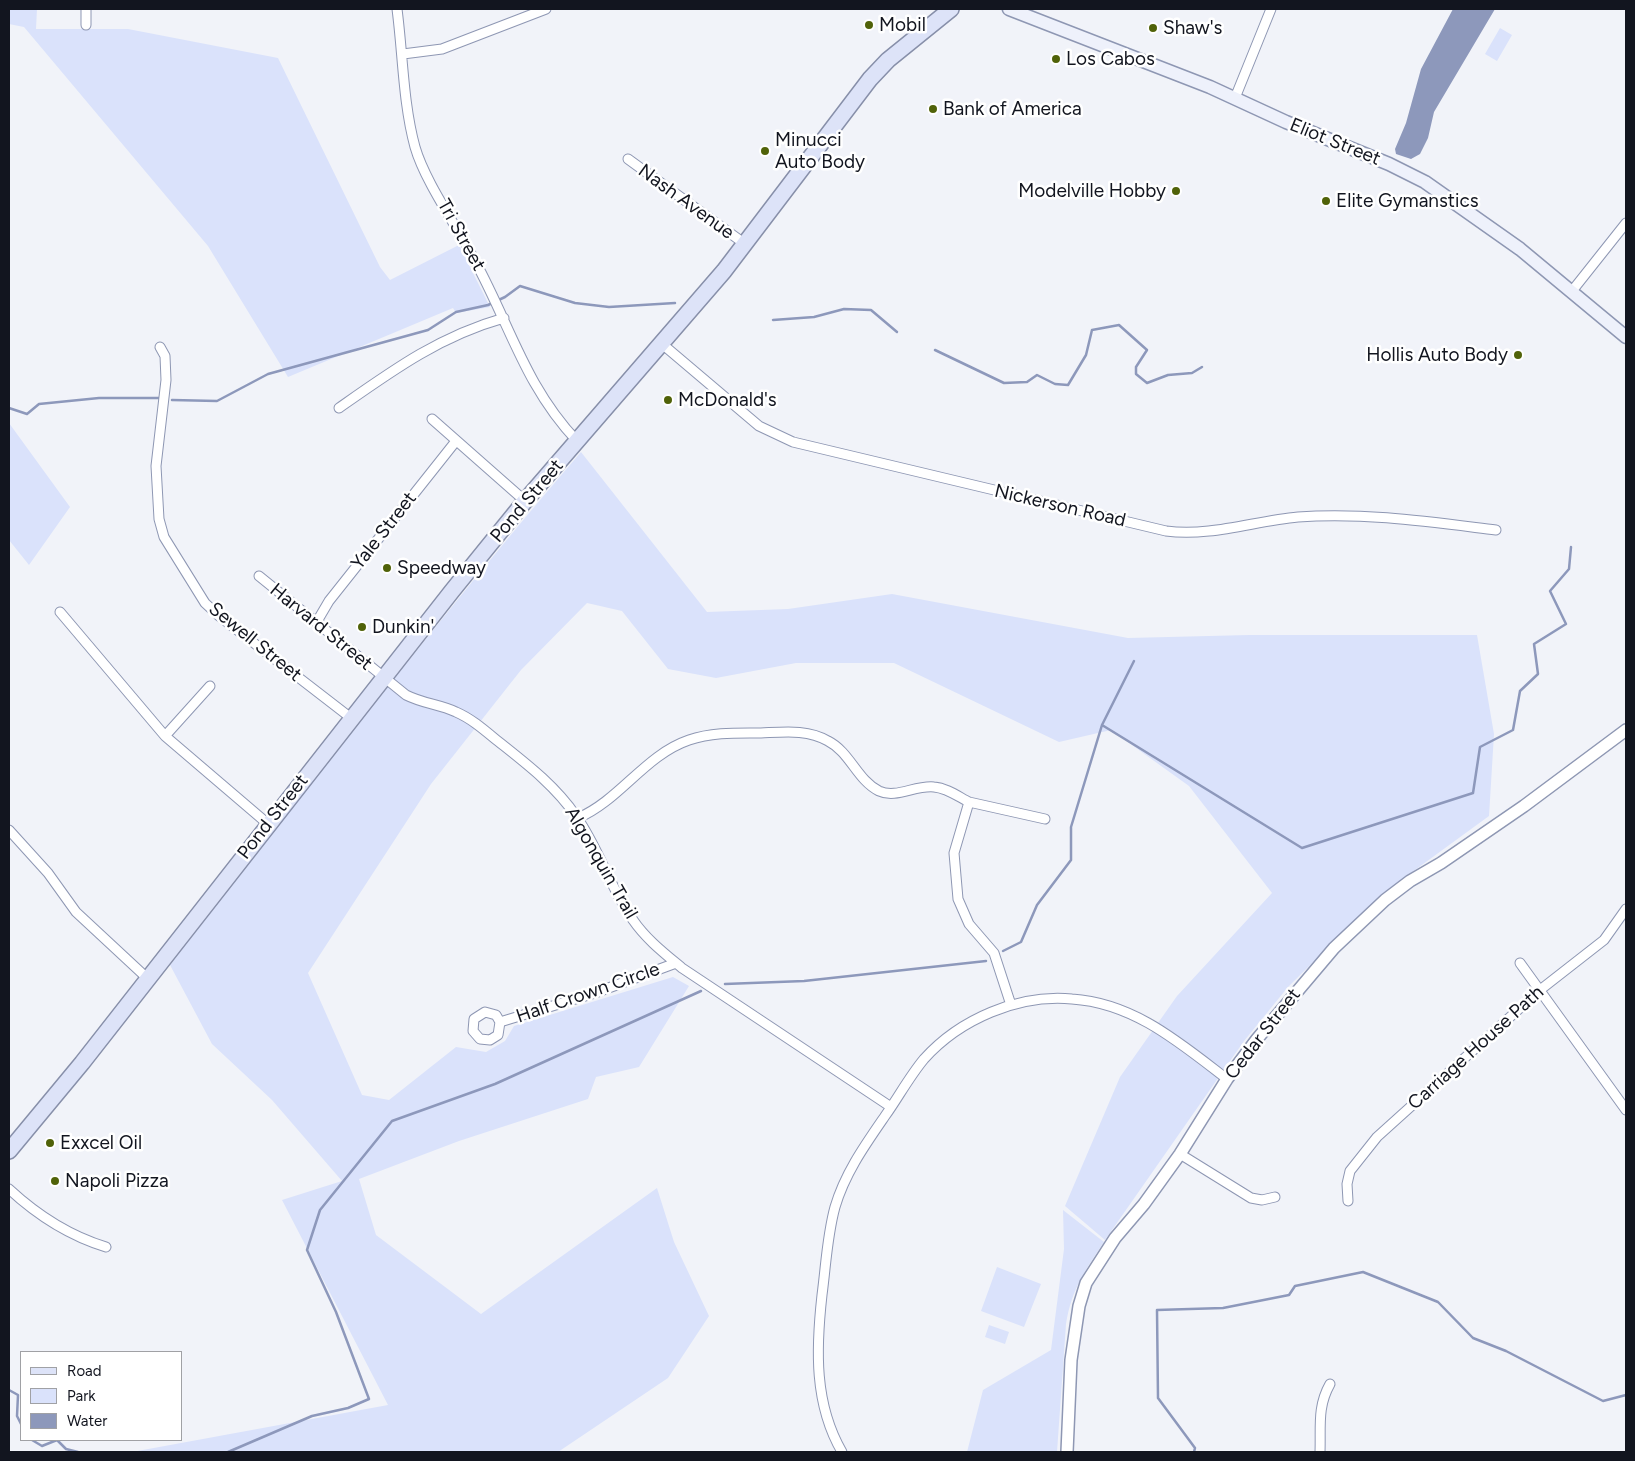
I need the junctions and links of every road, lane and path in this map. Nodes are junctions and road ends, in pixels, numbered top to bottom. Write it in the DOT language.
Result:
graph roads {
  1 [pos="86,9"];
  2 [pos="397,9"];
  3 [pos="546,9"];
  4 [pos="951,9"];
  5 [pos="1009,9"];
  6 [pos="1021,9"];
  7 [pos="1271,9"];
  8 [pos="1031,18"];
  9 [pos="86,25"];
  10 [pos="403,54"];
  11 [pos="1235,98"];
  12 [pos="628,159"];
  13 [pos="1626,223"];
  14 [pos="745,244"];
  15 [pos="1572,291"];
  16 [pos="504,318"];
  17 [pos="1626,337"];
  18 [pos="661,342"];
  19 [pos="160,347"];
  20 [pos="339,408"];
  21 [pos="432,419"];
  22 [pos="577,440"];
  23 [pos="456,441"];
  24 [pos="525,501"];
  25 [pos="1496,530"];
  26 [pos="259,576"];
  27 [pos="60,612"];
  28 [pos="318,625"];
  29 [pos="383,678"];
  30 [pos="210,686"];
  31 [pos="351,718"];
  32 [pos="1626,730"];
  33 [pos="165,736"];
  34 [pos="969,802"];
  35 [pos="578,818"];
  36 [pos="1045,819"];
  37 [pos="268,824"];
  38 [pos="9,830"];
  39 [pos="1626,909"];
  40 [pos="676,963"];
  41 [pos="1520,963"];
  42 [pos="147,978"];
  43 [pos="1540,990"];
  44 [pos="1012,1005"];
  45 [pos="500,1022"];
  46 [pos="1227,1079"];
  47 [pos="891,1107"];
  48 [pos="1626,1110"];
  49 [pos="9,1151"];
  50 [pos="1180,1154"];
  51 [pos="9,1189"];
  52 [pos="1274,1198"];
  53 [pos="1348,1201"];
  54 [pos="106,1247"];
  55 [pos="1330,1384"];
  56 [pos="842,1452"];
  57 [pos="1067,1452"];
  58 [pos="1320,1452"];
  1 -- 9 [label="street"];
  2 -- 10 [label="street, Tri Street"];
  3 -- 10 [label="street"];
  4 -- 14 [label="main road, Pond Street"];
  5 -- 8 [label="main road, Eliot Street"];
  6 -- 8 [label="main road"];
  7 -- 11 [label="street"];
  8 -- 11 [label="main road, Eliot Street"];
  10 -- 16 [label="street, Tri Street"];
  11 -- 15 [label="main road, Eliot Street"];
  12 -- 14 [label="street, Nash Avenue"];
  13 -- 15 [label="street"];
  14 -- 18 [label="main road, Pond Street"];
  15 -- 17 [label="main road, Eliot Street"];
  16 -- 20 [label="street"];
  16 -- 22 [label="street, Tri Street"];
  18 -- 22 [label="main road, Pond Street"];
  18 -- 25 [label="street, Nickerson Road"];
  19 -- 31 [label="street, Sewell Street"];
  21 -- 23 [label="street"];
  22 -- 24 [label="main road, Pond Street"];
  23 -- 24 [label="street"];
  23 -- 28 [label="street, Yale Street"];
  24 -- 29 [label="main road, Pond Street"];
  26 -- 28 [label="street, Harvard Street"];
  27 -- 33 [label="street"];
  28 -- 29 [label="street, Harvard Street"];
  29 -- 31 [label="main road, Pond Street"];
  29 -- 35 [label="street, Algonquin Trail"];
  30 -- 33 [label="street"];
  31 -- 37 [label="main road, Pond Street"];
  32 -- 46 [label="street, Cedar Street"];
  33 -- 37 [label="street"];
  34 -- 35 [label="street"];
  34 -- 36 [label="street"];
  34 -- 44 [label="street"];
  35 -- 40 [label="street, Algonquin Trail"];
  37 -- 42 [label="main road, Pond Street"];
  38 -- 42 [label="street"];
  39 -- 43 [label="street, Carriage House Path"];
  40 -- 45 [label="street, Half Crown Circle"];
  40 -- 47 [label="street, Algonquin Trail"];
  41 -- 43 [label="street"];
  42 -- 49 [label="main road, Pond Street"];
  43 -- 48 [label="street"];
  43 -- 53 [label="street, Carriage House Path"];
  44 -- 46 [label="street"];
  44 -- 47 [label="street"];
  46 -- 50 [label="street, Cedar Street"];
  47 -- 56 [label="street"];
  50 -- 52 [label="street"];
  50 -- 57 [label="street, Cedar Street"];
  51 -- 54 [label="street"];
  55 -- 58 [label="street"];
}
